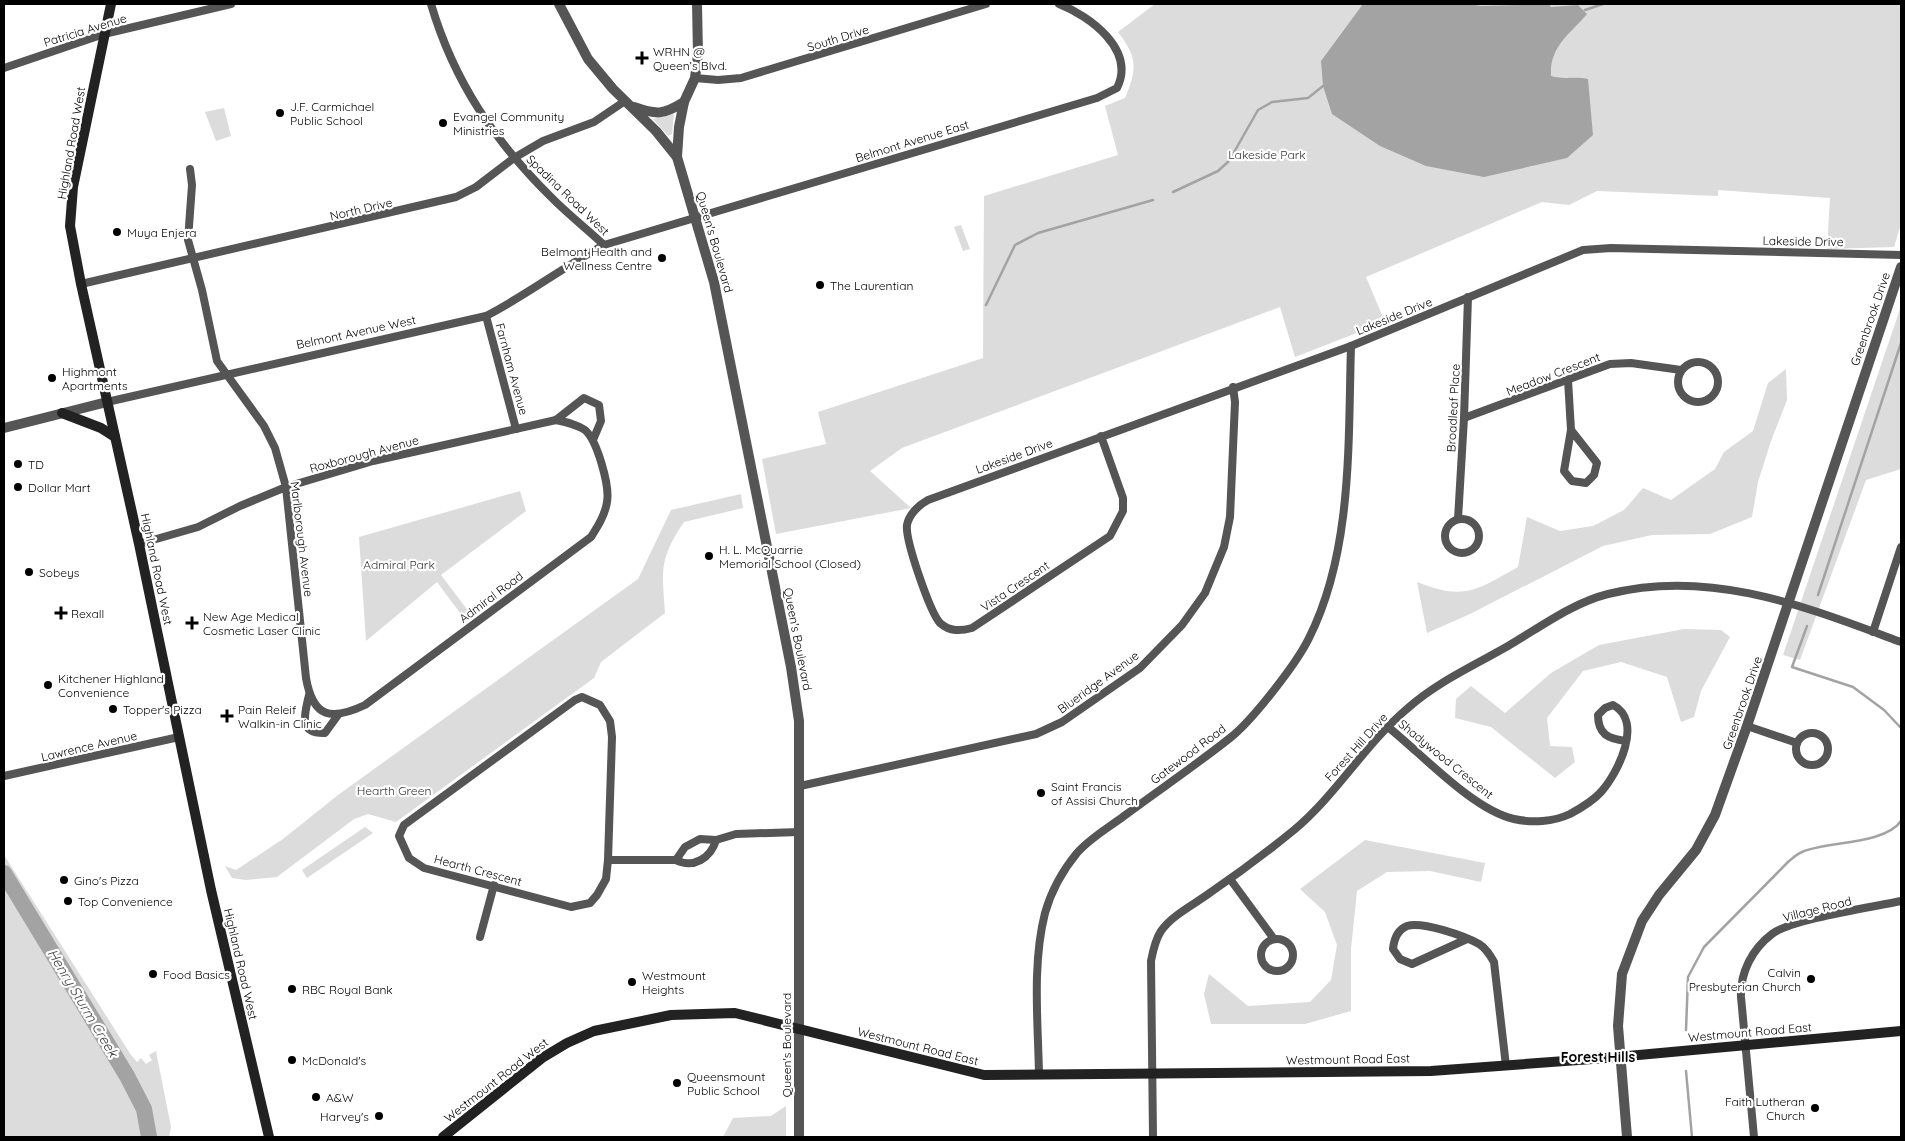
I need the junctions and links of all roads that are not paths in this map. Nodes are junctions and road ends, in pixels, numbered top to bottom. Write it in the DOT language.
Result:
graph roads {
  1 [pos="111,4"];
  2 [pos="232,4"];
  3 [pos="432,4"];
  4 [pos="559,4"];
  5 [pos="697,4"];
  6 [pos="961,4"];
  7 [pos="986,4"];
  8 [pos="1059,4"];
  9 [pos="967,10"];
  10 [pos="104,34"];
  11 [pos="4,68"];
  12 [pos="695,78"];
  13 [pos="684,102"];
  14 [pos="628,104"];
  15 [pos="677,157"];
  16 [pos="514,158"];
  17 [pos="190,169"];
  18 [pos="696,217"];
  19 [pos="604,245"];
  20 [pos="1901,255"];
  21 [pos="194,259"];
  22 [pos="1901,267"];
  23 [pos="81,284"];
  24 [pos="1468,297"];
  25 [pos="486,316"];
  26 [pos="1351,346"];
  27 [pos="1681,370"];
  28 [pos="225,374"];
  29 [pos="1568,380"];
  30 [pos="1233,387"];
  31 [pos="107,402"];
  32 [pos="62,413"];
  33 [pos="1464,418"];
  34 [pos="556,420"];
  35 [pos="4,428"];
  36 [pos="516,429"];
  37 [pos="1570,430"];
  38 [pos="1101,436"];
  39 [pos="115,437"];
  40 [pos="593,440"];
  41 [pos="286,487"];
  42 [pos="914,510"];
  43 [pos="1458,520"];
  44 [pos="139,544"];
  45 [pos="1901,547"];
  46 [pos="1788,604"];
  47 [pos="1873,632"];
  48 [pos="1901,642"];
  49 [pos="309,695"];
  50 [pos="338,715"];
  51 [pos="1747,726"];
  52 [pos="1388,728"];
  53 [pos="179,737"];
  54 [pos="1626,741"];
  55 [pos="1797,743"];
  56 [pos="4,776"];
  57 [pos="800,786"];
  58 [pos="799,832"];
  59 [pos="716,840"];
  60 [pos="608,860"];
  61 [pos="676,860"];
  62 [pos="1230,879"];
  63 [pos="494,885"];
  64 [pos="1901,902"];
  65 [pos="480,937"];
  66 [pos="1274,939"];
  67 [pos="1468,939"];
  68 [pos="798,1030"];
  69 [pos="1901,1031"];
  70 [pos="1746,1046"];
  71 [pos="1620,1057"];
  72 [pos="1506,1066"];
  73 [pos="1039,1074"];
  74 [pos="1153,1075"];
  75 [pos="269,1137"];
  76 [pos="443,1137"];
  77 [pos="800,1137"];
  78 [pos="1153,1137"];
  79 [pos="1627,1137"];
  80 [pos="1754,1137"];
  1 -- 10 [label="main road, Highland Road West"];
  2 -- 10 [label="street, Patricia Avenue"];
  3 -- 16 [label="street, Spadina Road West"];
  4 -- 14 [label="street, Queen's Boulevard"];
  5 -- 12 [label="street, Queen's Boulevard"];
  6 -- 9 [label="street"];
  7 -- 9 [label="street, South Drive"];
  8 -- 18 [label="street, Belmont Avenue East"];
  9 -- 12 [label="street, South Drive"];
  10 -- 11 [label="street, Patricia Avenue"];
  10 -- 23 [label="main road, Highland Road West"];
  12 -- 13 [label="street, Queen's Boulevard"];
  13 -- 14 [label="street"];
  13 -- 15 [label="street, Queen's Boulevard"];
  14 -- 15 [label="street, Queen's Boulevard"];
  14 -- 16 [label="street, North Drive"];
  15 -- 18 [label="street, Queen's Boulevard"];
  16 -- 19 [label="street, Spadina Road West"];
  16 -- 21 [label="street, North Drive"];
  17 -- 21 [label="street, Marlborough Avenue"];
  18 -- 19 [label="street, Belmont Avenue West"];
  18 -- 57 [label="street, Queen's Boulevard"];
  19 -- 25 [label="street, Belmont Avenue West"];
  20 -- 24 [label="street, Lakeside Drive"];
  21 -- 23 [label="street, North Drive"];
  21 -- 28 [label="street, Marlborough Avenue"];
  22 -- 46 [label="street, Greenbrook Drive"];
  23 -- 31 [label="main road, Highland Road West"];
  24 -- 26 [label="street, Lakeside Drive"];
  24 -- 33 [label="street, Broadleaf Place"];
  25 -- 28 [label="street, Belmont Avenue West"];
  25 -- 36 [label="street, Farnham Avenue"];
  26 -- 30 [label="street, Lakeside Drive"];
  26 -- 73 [label="street, Gatewood Road"];
  27 -- 27 [label="street, Meadow Crescent"];
  27 -- 29 [label="street, Meadow Crescent"];
  28 -- 31 [label="street, Belmont Avenue West"];
  28 -- 41 [label="street, Marlborough Avenue"];
  29 -- 33 [label="street, Meadow Crescent"];
  29 -- 37 [label="street"];
  30 -- 38 [label="street, Lakeside Drive"];
  30 -- 57 [label="street, Blueridge Avenue"];
  31 -- 32 [label="street, Belmont Avenue West"];
  31 -- 39 [label="main road, Highland Road West"];
  32 -- 35 [label="street, Belmont Avenue West"];
  32 -- 39 [label="main road"];
  33 -- 43 [label="street, Broadleaf Place"];
  34 -- 36 [label="street"];
  34 -- 40 [label="street"];
  34 -- 40 [label="street"];
  36 -- 41 [label="street, Roxborough Avenue"];
  37 -- 37 [label="street"];
  38 -- 42 [label="street, Lakeside Drive"];
  38 -- 42 [label="street, Vista Crescent"];
  39 -- 44 [label="main road, Highland Road West"];
  40 -- 50 [label="street, Admiral Road"];
  41 -- 44 [label="street, Roxborough Avenue"];
  41 -- 49 [label="street, Marlborough Avenue"];
  43 -- 43 [label="street, Broadleaf Place"];
  44 -- 53 [label="main road, Highland Road West"];
  45 -- 47 [label="street"];
  46 -- 47 [label="street"];
  46 -- 51 [label="street, Greenbrook Drive"];
  46 -- 52 [label="street, Forest Hill Drive"];
  47 -- 48 [label="street"];
  49 -- 50 [label="street, Marlborough Avenue"];
  49 -- 50 [label="street, Marlborough Avenue"];
  51 -- 55 [label="street"];
  51 -- 71 [label="street, Greenbrook Drive"];
  52 -- 54 [label="street, Shadywood Crescent"];
  52 -- 62 [label="street, Forest Hill Drive"];
  53 -- 56 [label="street, Lawrence Avenue"];
  53 -- 75 [label="main road, Highland Road West"];
  54 -- 54 [label="street, Shadywood Crescent"];
  55 -- 55 [label="street"];
  57 -- 58 [label="street, Queen's Boulevard"];
  58 -- 59 [label="street"];
  58 -- 68 [label="street, Queen's Boulevard"];
  59 -- 61 [label="street"];
  59 -- 61 [label="street"];
  60 -- 61 [label="street"];
  60 -- 63 [label="street, Hearth Crescent"];
  60 -- 63 [label="street, Hearth Crescent"];
  62 -- 66 [label="street"];
  62 -- 74 [label="street, Forest Hill Drive"];
  63 -- 65 [label="street"];
  64 -- 70 [label="street, Village Road"];
  66 -- 66 [label="street"];
  67 -- 67 [label="street"];
  67 -- 72 [label="street"];
  68 -- 73 [label="main road, Westmount Road East"];
  68 -- 76 [label="main road, Westmount Road West"];
  68 -- 77 [label="street, Queen's Boulevard"];
  69 -- 70 [label="main road, Westmount Road East"];
  70 -- 71 [label="main road, Westmount Road East"];
  70 -- 80 [label="street, Village Road"];
  71 -- 72 [label="main road, Westmount Road East"];
  71 -- 79 [label="street, Greenbrook Drive"];
  72 -- 74 [label="main road, Westmount Road East"];
  73 -- 74 [label="main road, Westmount Road East"];
  74 -- 78 [label="street, Forest Hill Drive"];
}
